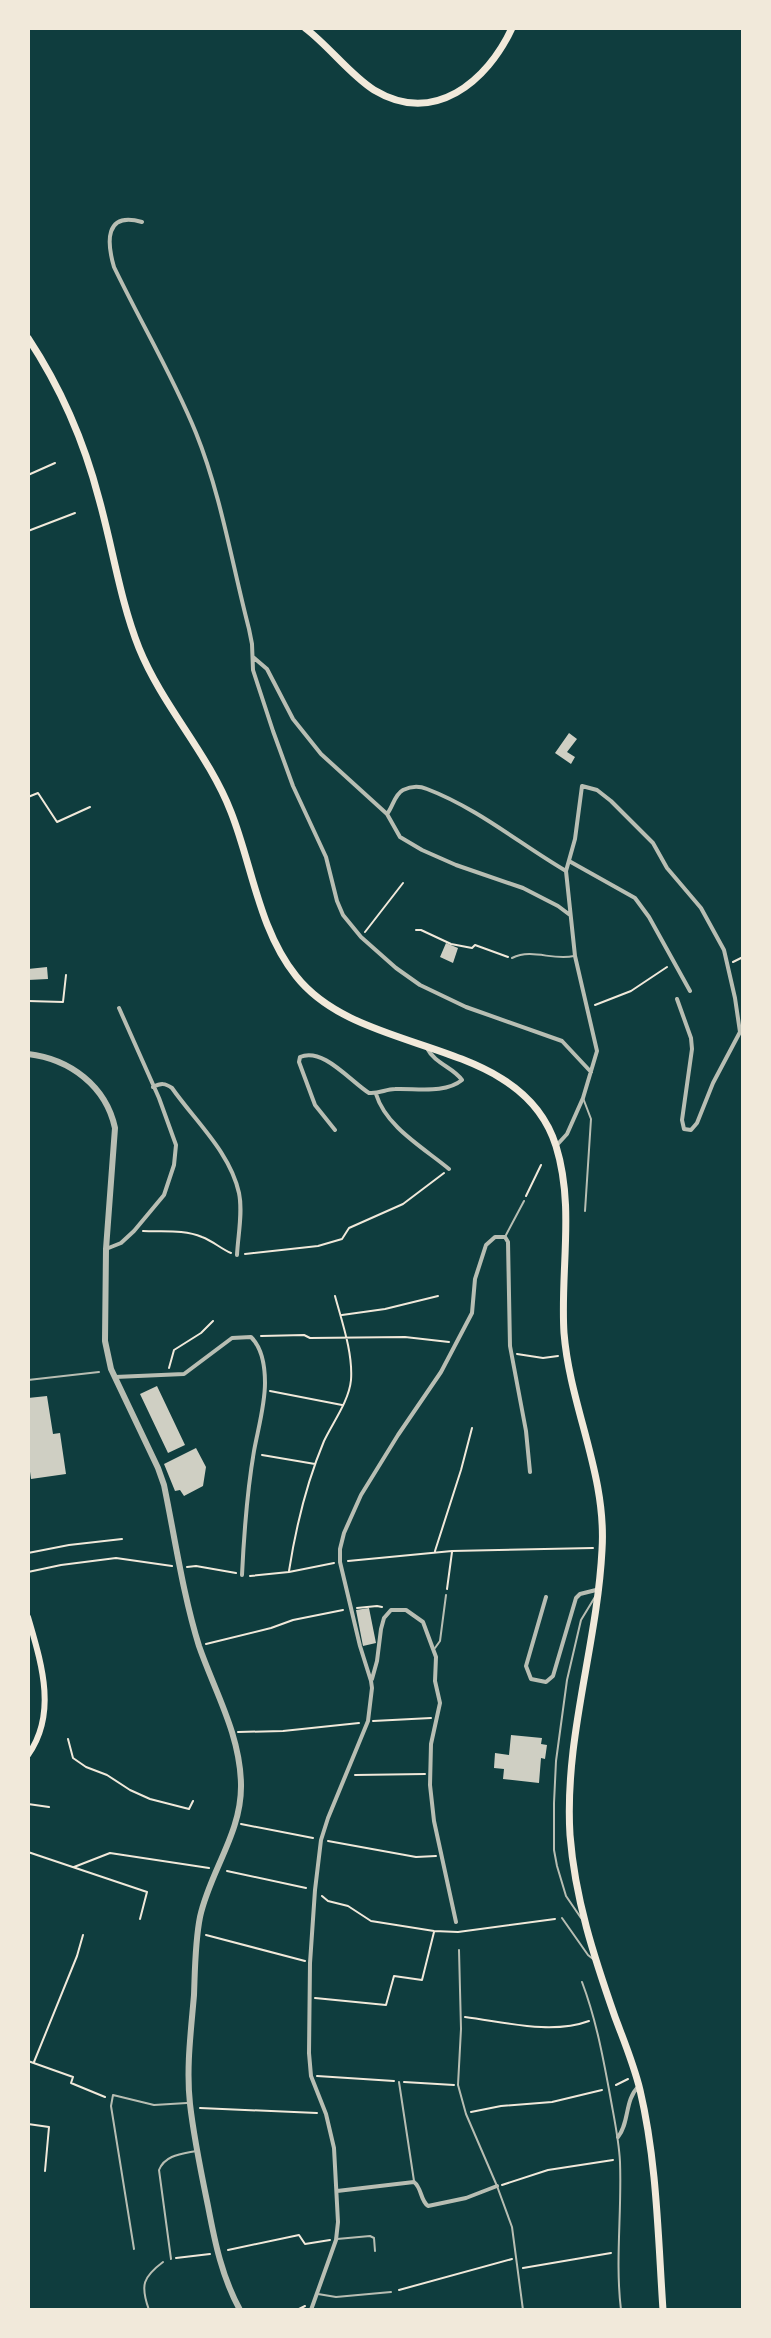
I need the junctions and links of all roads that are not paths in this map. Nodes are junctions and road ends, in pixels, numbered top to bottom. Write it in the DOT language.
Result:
graph roads {
  1 [pos="305,28"];
  2 [pos="512,28"];
  3 [pos="142,222"];
  4 [pos="28,338"];
  5 [pos="253,657"];
  6 [pos="387,814"];
  7 [pos="569,861"];
  8 [pos="566,871"];
  9 [pos="572,917"];
  10 [pos="575,956"];
  11 [pos="512,958"];
  12 [pos="690,991"];
  13 [pos="677,999"];
  14 [pos="119,1008"];
  15 [pos="426,1046"];
  16 [pos="28,1051"];
  17 [pos="591,1072"];
  18 [pos="153,1087"];
  19 [pos="376,1094"];
  20 [pos="583,1098"];
  21 [pos="335,1130"];
  22 [pos="556,1146"];
  23 [pos="449,1169"];
  24 [pos="524,1201"];
  25 [pos="585,1211"];
  26 [pos="505,1237"];
  27 [pos="106,1249"];
  28 [pos="237,1255"];
  29 [pos="99,1372"];
  30 [pos="115,1377"];
  31 [pos="28,1380"];
  32 [pos="530,1472"];
  33 [pos="242,1575"];
  34 [pos="600,1589"];
  35 [pos="446,1595"];
  36 [pos="546,1597"];
  37 [pos="28,1617"];
  38 [pos="433,1650"];
  39 [pos="371,1681"];
  40 [pos="28,1755"];
  41 [pos="562,1918"];
  42 [pos="456,1922"];
  43 [pos="584,1922"];
  44 [pos="459,1950"];
  45 [pos="596,1961"];
  46 [pos="582,1982"];
  47 [pos="399,2082"];
  48 [pos="639,2086"];
  49 [pos="190,2105"];
  50 [pos="618,2137"];
  51 [pos="197,2151"];
  52 [pos="414,2182"];
  53 [pos="497,2186"];
  54 [pos="337,2191"];
  55 [pos="336,2240"];
  56 [pos="134,2249"];
  57 [pos="375,2251"];
  58 [pos="171,2259"];
  59 [pos="163,2262"];
  60 [pos="391,2292"];
  61 [pos="318,2294"];
  62 [pos="149,2310"];
  63 [pos="240,2310"];
  64 [pos="311,2310"];
  65 [pos="523,2310"];
  66 [pos="621,2310"];
  67 [pos="663,2310"];
  1 -- 2 [label="main road"];
  3 -- 5 [label="street"];
  4 -- 15 [label="main road"];
  5 -- 6 [label="street"];
  5 -- 17 [label="street"];
  6 -- 8 [label="street"];
  6 -- 9 [label="street"];
  7 -- 8 [label="street"];
  7 -- 12 [label="street"];
  7 -- 13 [label="street"];
  8 -- 9 [label="street"];
  9 -- 10 [label="street"];
  10 -- 11 [label="lane"];
  10 -- 17 [label="street"];
  14 -- 18 [label="street"];
  15 -- 19 [label="street"];
  15 -- 22 [label="main road"];
  16 -- 27 [label="street"];
  17 -- 20 [label="street"];
  18 -- 27 [label="street"];
  18 -- 28 [label="street"];
  19 -- 21 [label="street"];
  19 -- 23 [label="street"];
  20 -- 22 [label="street"];
  20 -- 25 [label="lane"];
  22 -- 34 [label="main road"];
  24 -- 26 [label="lane"];
  26 -- 32 [label="street"];
  26 -- 39 [label="street"];
  27 -- 30 [label="street"];
  29 -- 31 [label="lane"];
  30 -- 33 [label="street"];
  30 -- 49 [label="street"];
  34 -- 36 [label="street"];
  34 -- 43 [label="main road"];
  34 -- 43 [label="lane"];
  35 -- 38 [label="lane"];
  37 -- 40 [label="main road"];
  38 -- 39 [label="street"];
  38 -- 42 [label="street"];
  39 -- 54 [label="street"];
  41 -- 45 [label="lane"];
  43 -- 45 [label="main road"];
  44 -- 53 [label="lane"];
  45 -- 48 [label="main road"];
  46 -- 50 [label="lane"];
  47 -- 52 [label="lane"];
  48 -- 50 [label="street"];
  48 -- 67 [label="main road"];
  49 -- 51 [label="street"];
  49 -- 56 [label="lane"];
  50 -- 66 [label="lane"];
  51 -- 58 [label="lane"];
  51 -- 63 [label="street"];
  52 -- 53 [label="street"];
  52 -- 54 [label="street"];
  53 -- 65 [label="lane"];
  54 -- 55 [label="street"];
  55 -- 57 [label="lane"];
  55 -- 61 [label="street"];
  59 -- 62 [label="lane"];
  60 -- 61 [label="lane"];
  61 -- 64 [label="street"];
}
